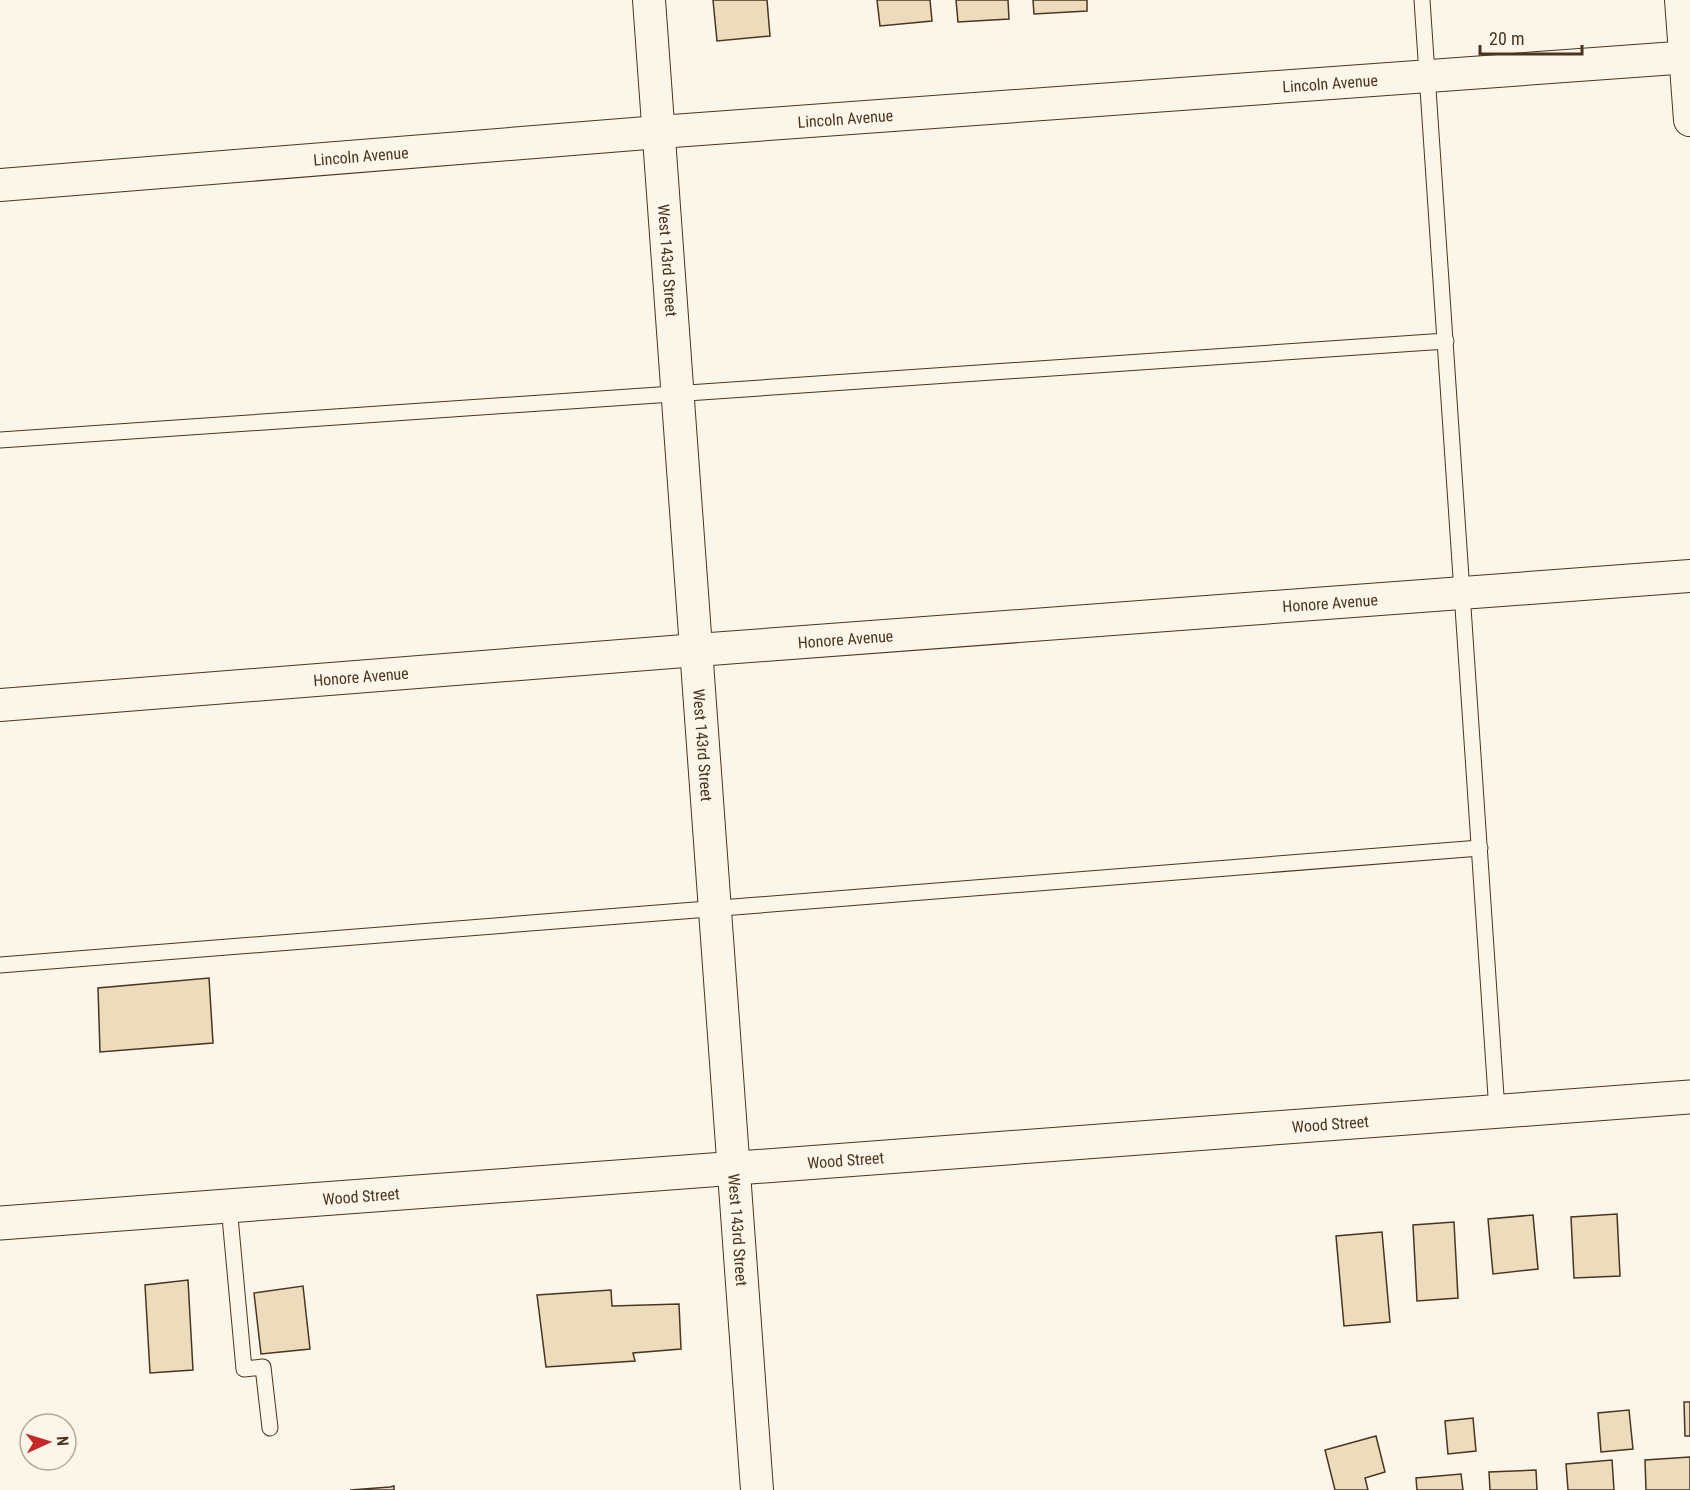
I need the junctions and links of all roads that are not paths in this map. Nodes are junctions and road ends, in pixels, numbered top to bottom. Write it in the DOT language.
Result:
graph roads {
  1 [pos="649,0"];
  2 [pos="1422,0"];
  3 [pos="1681,0"];
  4 [pos="1688,57"];
  5 [pos="1428,76"];
  6 [pos="1690,120"];
  7 [pos="659,132"];
  8 [pos="0,184"];
  9 [pos="1446,341"];
  10 [pos="678,393"];
  11 [pos="0,440"];
  12 [pos="1690,576"];
  13 [pos="1463,593"];
  14 [pos="697,650"];
  15 [pos="0,705"];
  16 [pos="1480,848"];
  17 [pos="715,908"];
  18 [pos="0,965"];
  19 [pos="1690,1097"];
  20 [pos="1497,1111"];
  21 [pos="735,1168"];
  22 [pos="229,1206"];
  23 [pos="0,1223"];
  24 [pos="270,1428"];
  25 [pos="758,1490"];
  1 -- 7 [label="street, West 143rd Street"];
  2 -- 5 [label="lane"];
  3 -- 4 [label="street"];
  4 -- 5 [label="street, Lincoln Avenue"];
  4 -- 6 [label="street"];
  5 -- 7 [label="street, Lincoln Avenue"];
  5 -- 9 [label="lane"];
  7 -- 8 [label="street, Lincoln Avenue"];
  7 -- 10 [label="street, West 143rd Street"];
  9 -- 10 [label="lane"];
  9 -- 13 [label="lane"];
  10 -- 11 [label="lane"];
  10 -- 14 [label="street, West 143rd Street"];
  12 -- 13 [label="street, Honore Avenue"];
  13 -- 14 [label="street, Honore Avenue"];
  13 -- 16 [label="lane"];
  14 -- 15 [label="street, Honore Avenue"];
  14 -- 17 [label="street, West 143rd Street"];
  16 -- 17 [label="lane"];
  16 -- 20 [label="lane"];
  17 -- 18 [label="lane"];
  17 -- 21 [label="street, West 143rd Street"];
  19 -- 20 [label="main road, Wood Street"];
  20 -- 21 [label="main road, Wood Street"];
  21 -- 22 [label="main road, Wood Street"];
  21 -- 25 [label="street, West 143rd Street"];
  22 -- 23 [label="main road, Wood Street"];
  22 -- 24 [label="lane"];
}
